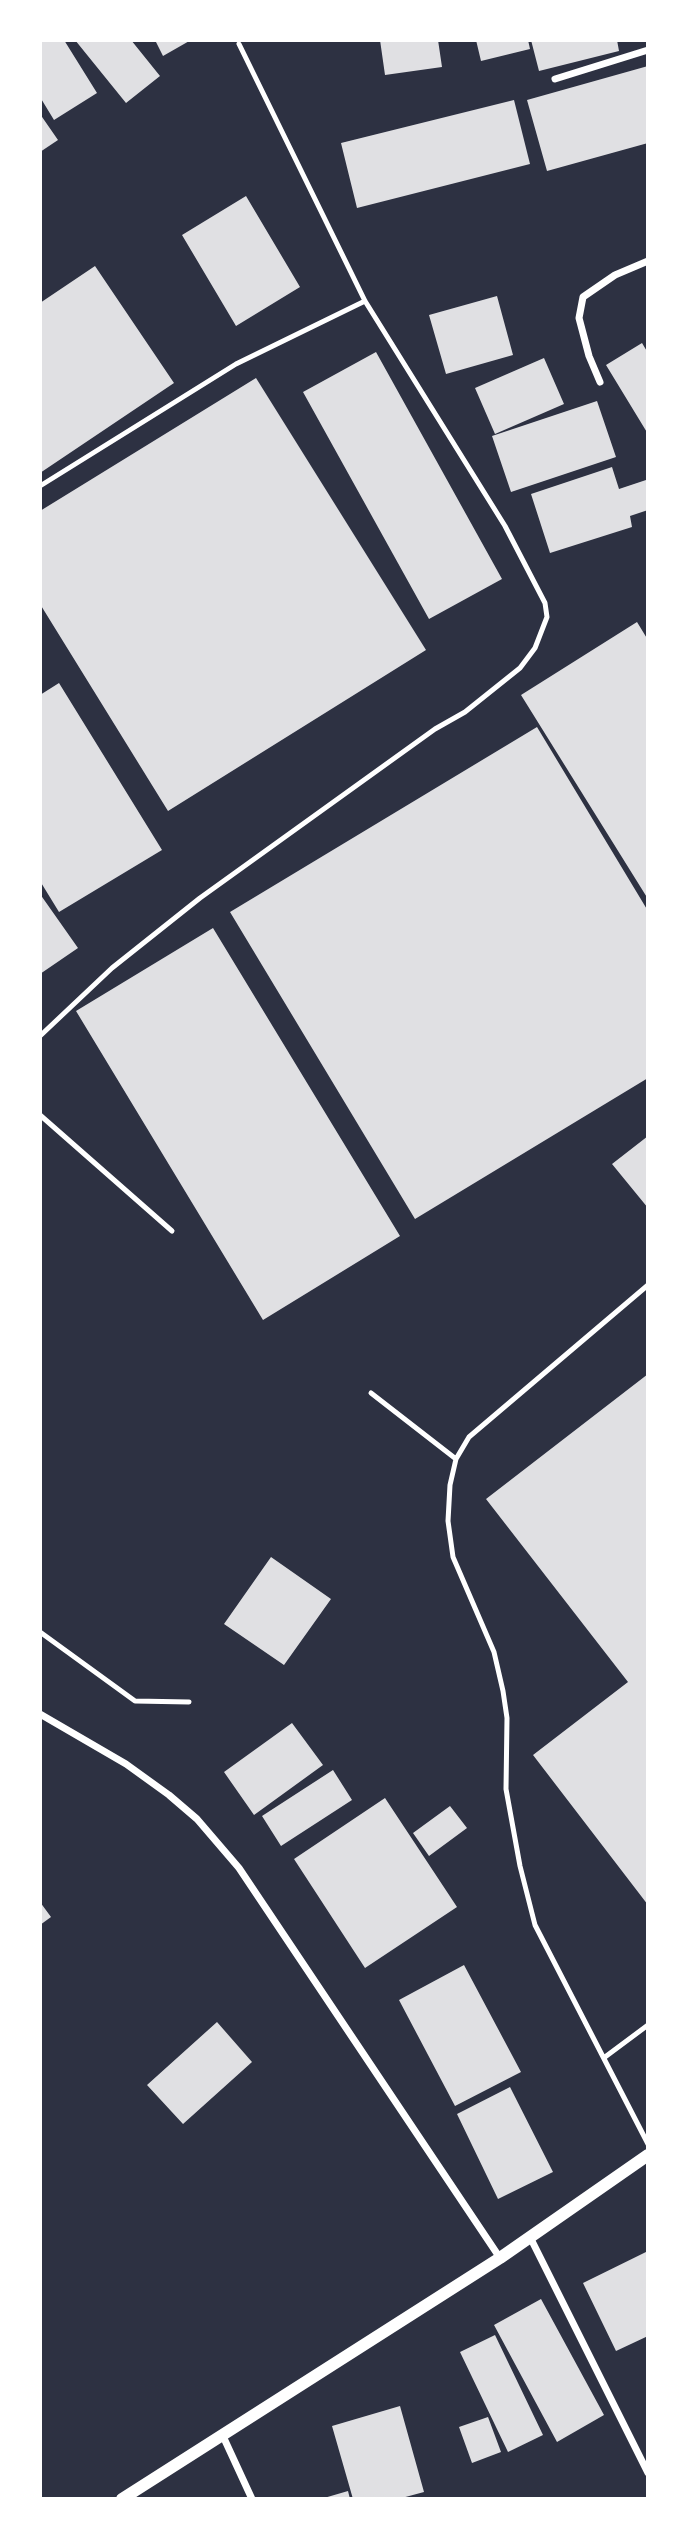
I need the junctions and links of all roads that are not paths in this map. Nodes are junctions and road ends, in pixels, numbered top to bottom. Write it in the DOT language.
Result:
graph roads {
  1 [pos="239,44"];
  2 [pos="648,50"];
  3 [pos="555,79"];
  4 [pos="648,261"];
  5 [pos="365,301"];
  6 [pos="600,382"];
  7 [pos="40,486"];
  8 [pos="40,1036"];
  9 [pos="40,1115"];
  10 [pos="172,1231"];
  11 [pos="648,1285"];
  12 [pos="371,1393"];
  13 [pos="456,1459"];
  14 [pos="40,1632"];
  15 [pos="189,1702"];
  16 [pos="40,1714"];
  17 [pos="648,2025"];
  18 [pos="605,2057"];
  19 [pos="648,2144"];
  20 [pos="648,2155"];
  21 [pos="530,2238"];
  22 [pos="500,2258"];
  23 [pos="222,2434"];
  24 [pos="648,2473"];
  25 [pos="122,2499"];
  26 [pos="252,2499"];
  1 -- 5 [label="lane"];
  2 -- 3 [label="street"];
  4 -- 6 [label="street"];
  5 -- 7 [label="lane"];
  5 -- 8 [label="lane"];
  9 -- 10 [label="lane"];
  11 -- 13 [label="lane"];
  12 -- 13 [label="lane"];
  13 -- 18 [label="lane"];
  14 -- 15 [label="lane"];
  16 -- 22 [label="street"];
  17 -- 18 [label="lane"];
  18 -- 19 [label="lane"];
  20 -- 21 [label="street"];
  21 -- 22 [label="street"];
  21 -- 24 [label="street"];
  22 -- 23 [label="street"];
  23 -- 25 [label="street"];
  23 -- 26 [label="street"];
}
